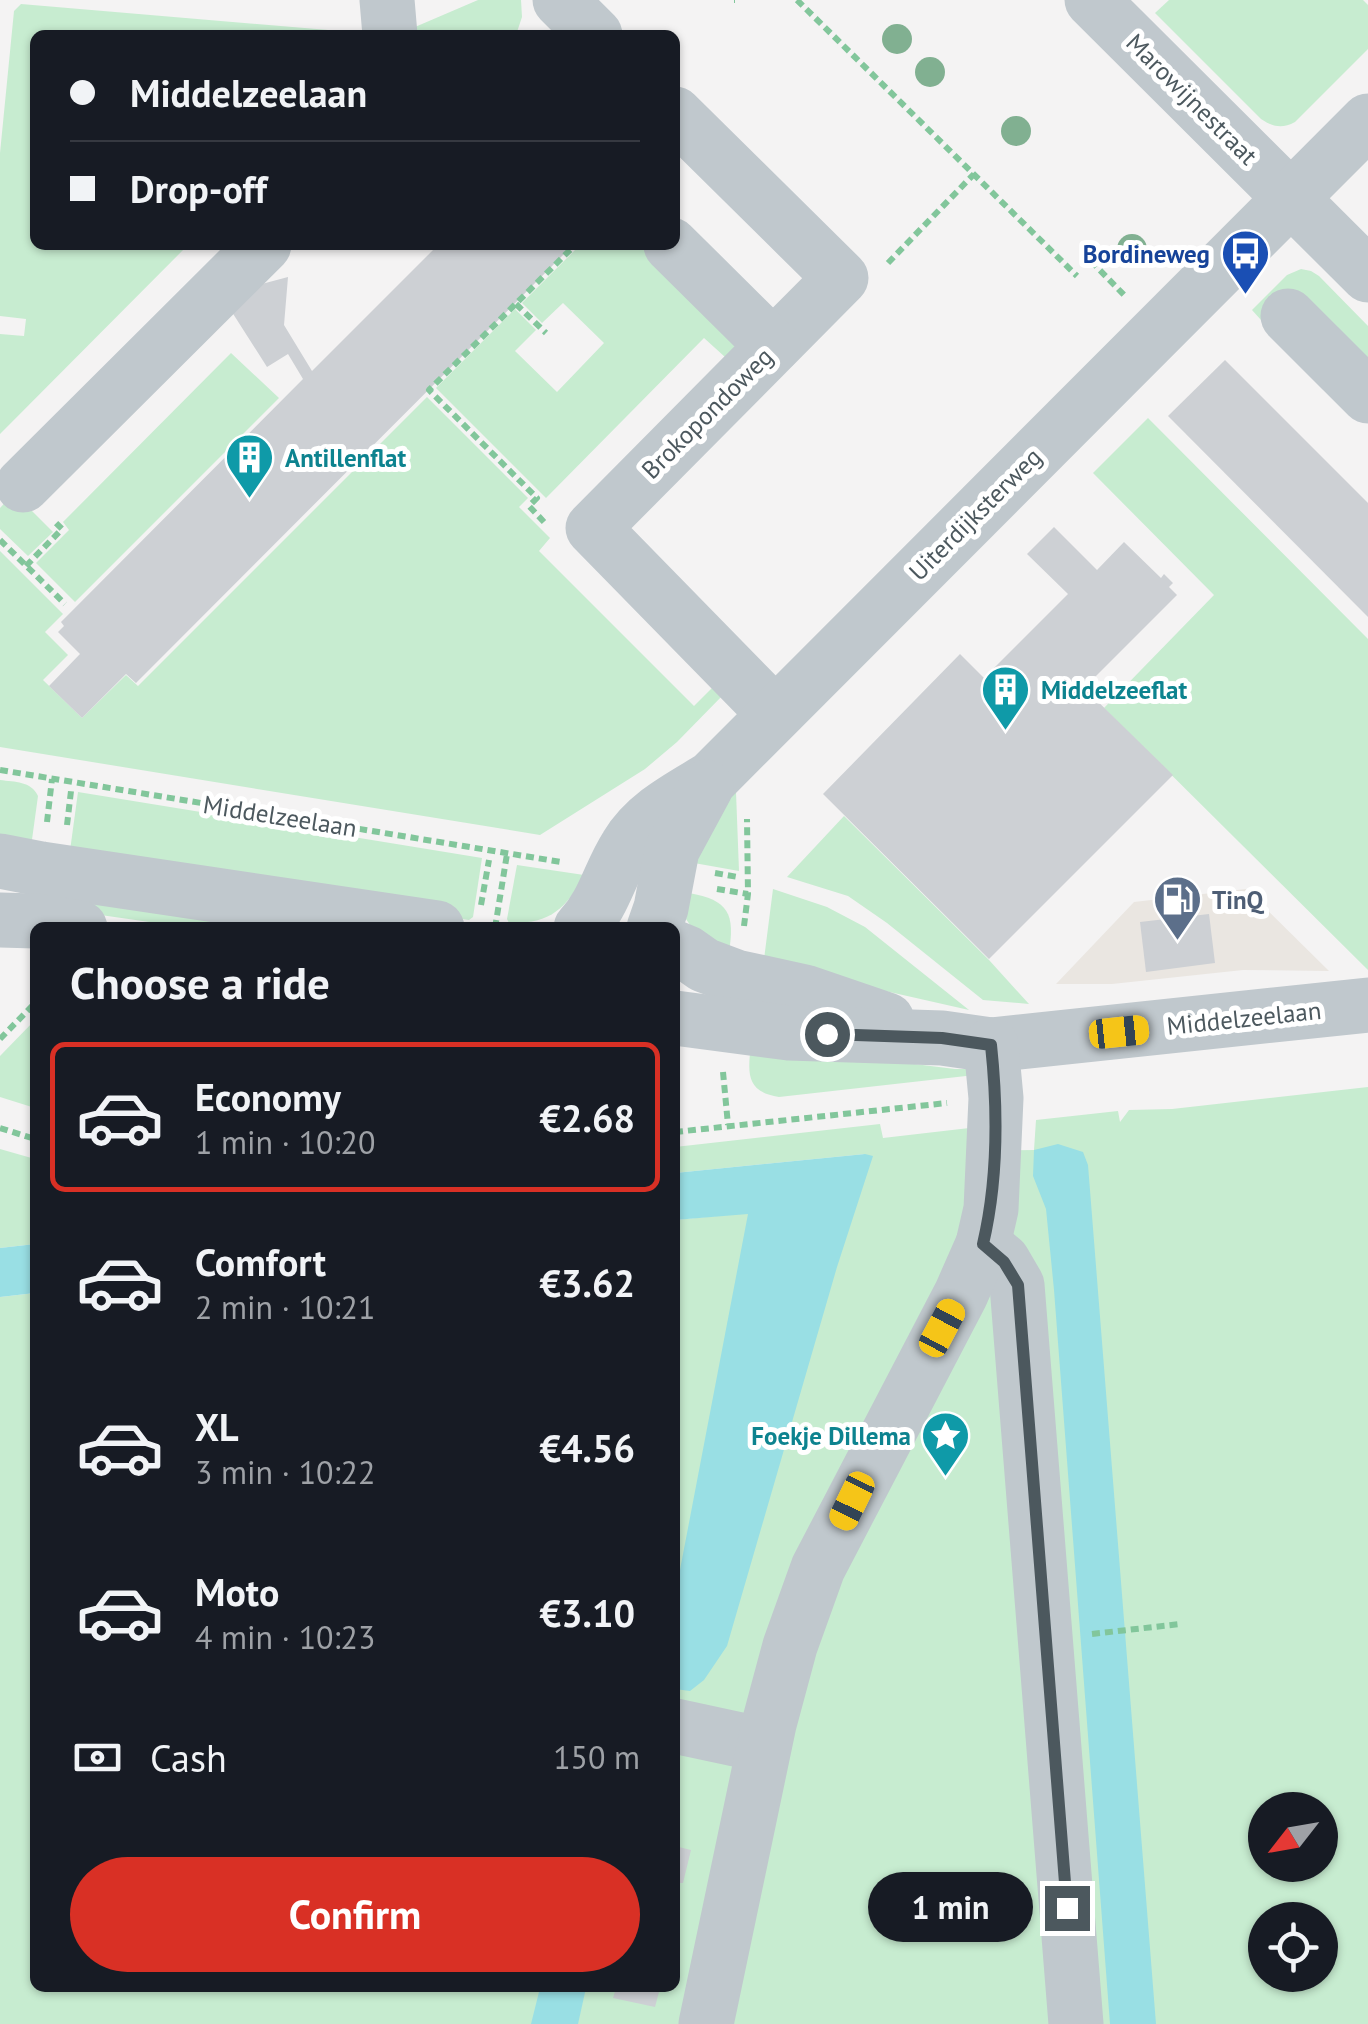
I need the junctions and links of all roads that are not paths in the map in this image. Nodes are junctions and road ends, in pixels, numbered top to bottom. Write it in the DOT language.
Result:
graph roads {
  1 [pos="387,0"];
  2 [pos="544,0"];
  3 [pos="560,0"];
  4 [pos="1092,0"];
  5 [pos="390,30"];
  6 [pos="532,30"];
  7 [pos="590,30"];
  8 [pos="680,119"];
  9 [pos="1368,121"];
  10 [pos="1292,198"];
  11 [pos="259,250"];
  12 [pos="676,250"];
  13 [pos="1368,274"];
  14 [pos="1288,316"];
  15 [pos="774,346"];
  16 [pos="1368,396"];
  17 [pos="23,485"];
  18 [pos="775,714"];
  19 [pos="712,778"];
  20 [pos="0,861"];
  21 [pos="0,920"];
  22 [pos="41,922"];
  23 [pos="443,922"];
  24 [pos="585,922"];
  25 [pos="656,922"];
  26 [pos="680,951"];
  27 [pos="1368,1005"];
  28 [pos="680,1019"];
  29 [pos="976,1060"];
  30 [pos="983,1244"];
  31 [pos="680,1727"];
  32 [pos="764,1745"];
  33 [pos="706,2024"];
  34 [pos="1076,2024"];
  1 -- 5 [label="street"];
  2 -- 6 [label="street"];
  3 -- 7 [label="street"];
  4 -- 10 [label="street, Marowijnestraat"];
  8 -- 15 [label="street, Brokopondoweg"];
  9 -- 10 [label="street, Uiterdijksterweg"];
  10 -- 13 [label="street"];
  10 -- 18 [label="street, Uiterdijksterweg"];
  11 -- 17 [label="street"];
  12 -- 15 [label="street"];
  14 -- 16 [label="street"];
  15 -- 18 [label="street, Brokopondoweg"];
  18 -- 19 [label="street, Uiterdijksterweg"];
  19 -- 24 [label="street, Uiterdijksterweg"];
  19 -- 25 [label="street"];
  20 -- 23 [label="street"];
  21 -- 22 [label="street"];
  26 -- 29 [label="street, Middelzeelaan"];
  27 -- 29 [label="street, Middelzeelaan"];
  28 -- 29 [label="street, Middelzeelaan"];
  29 -- 30 [label="street"];
  30 -- 32 [label="street"];
  30 -- 34 [label="street"];
  31 -- 32 [label="street"];
  32 -- 33 [label="street"];
}
